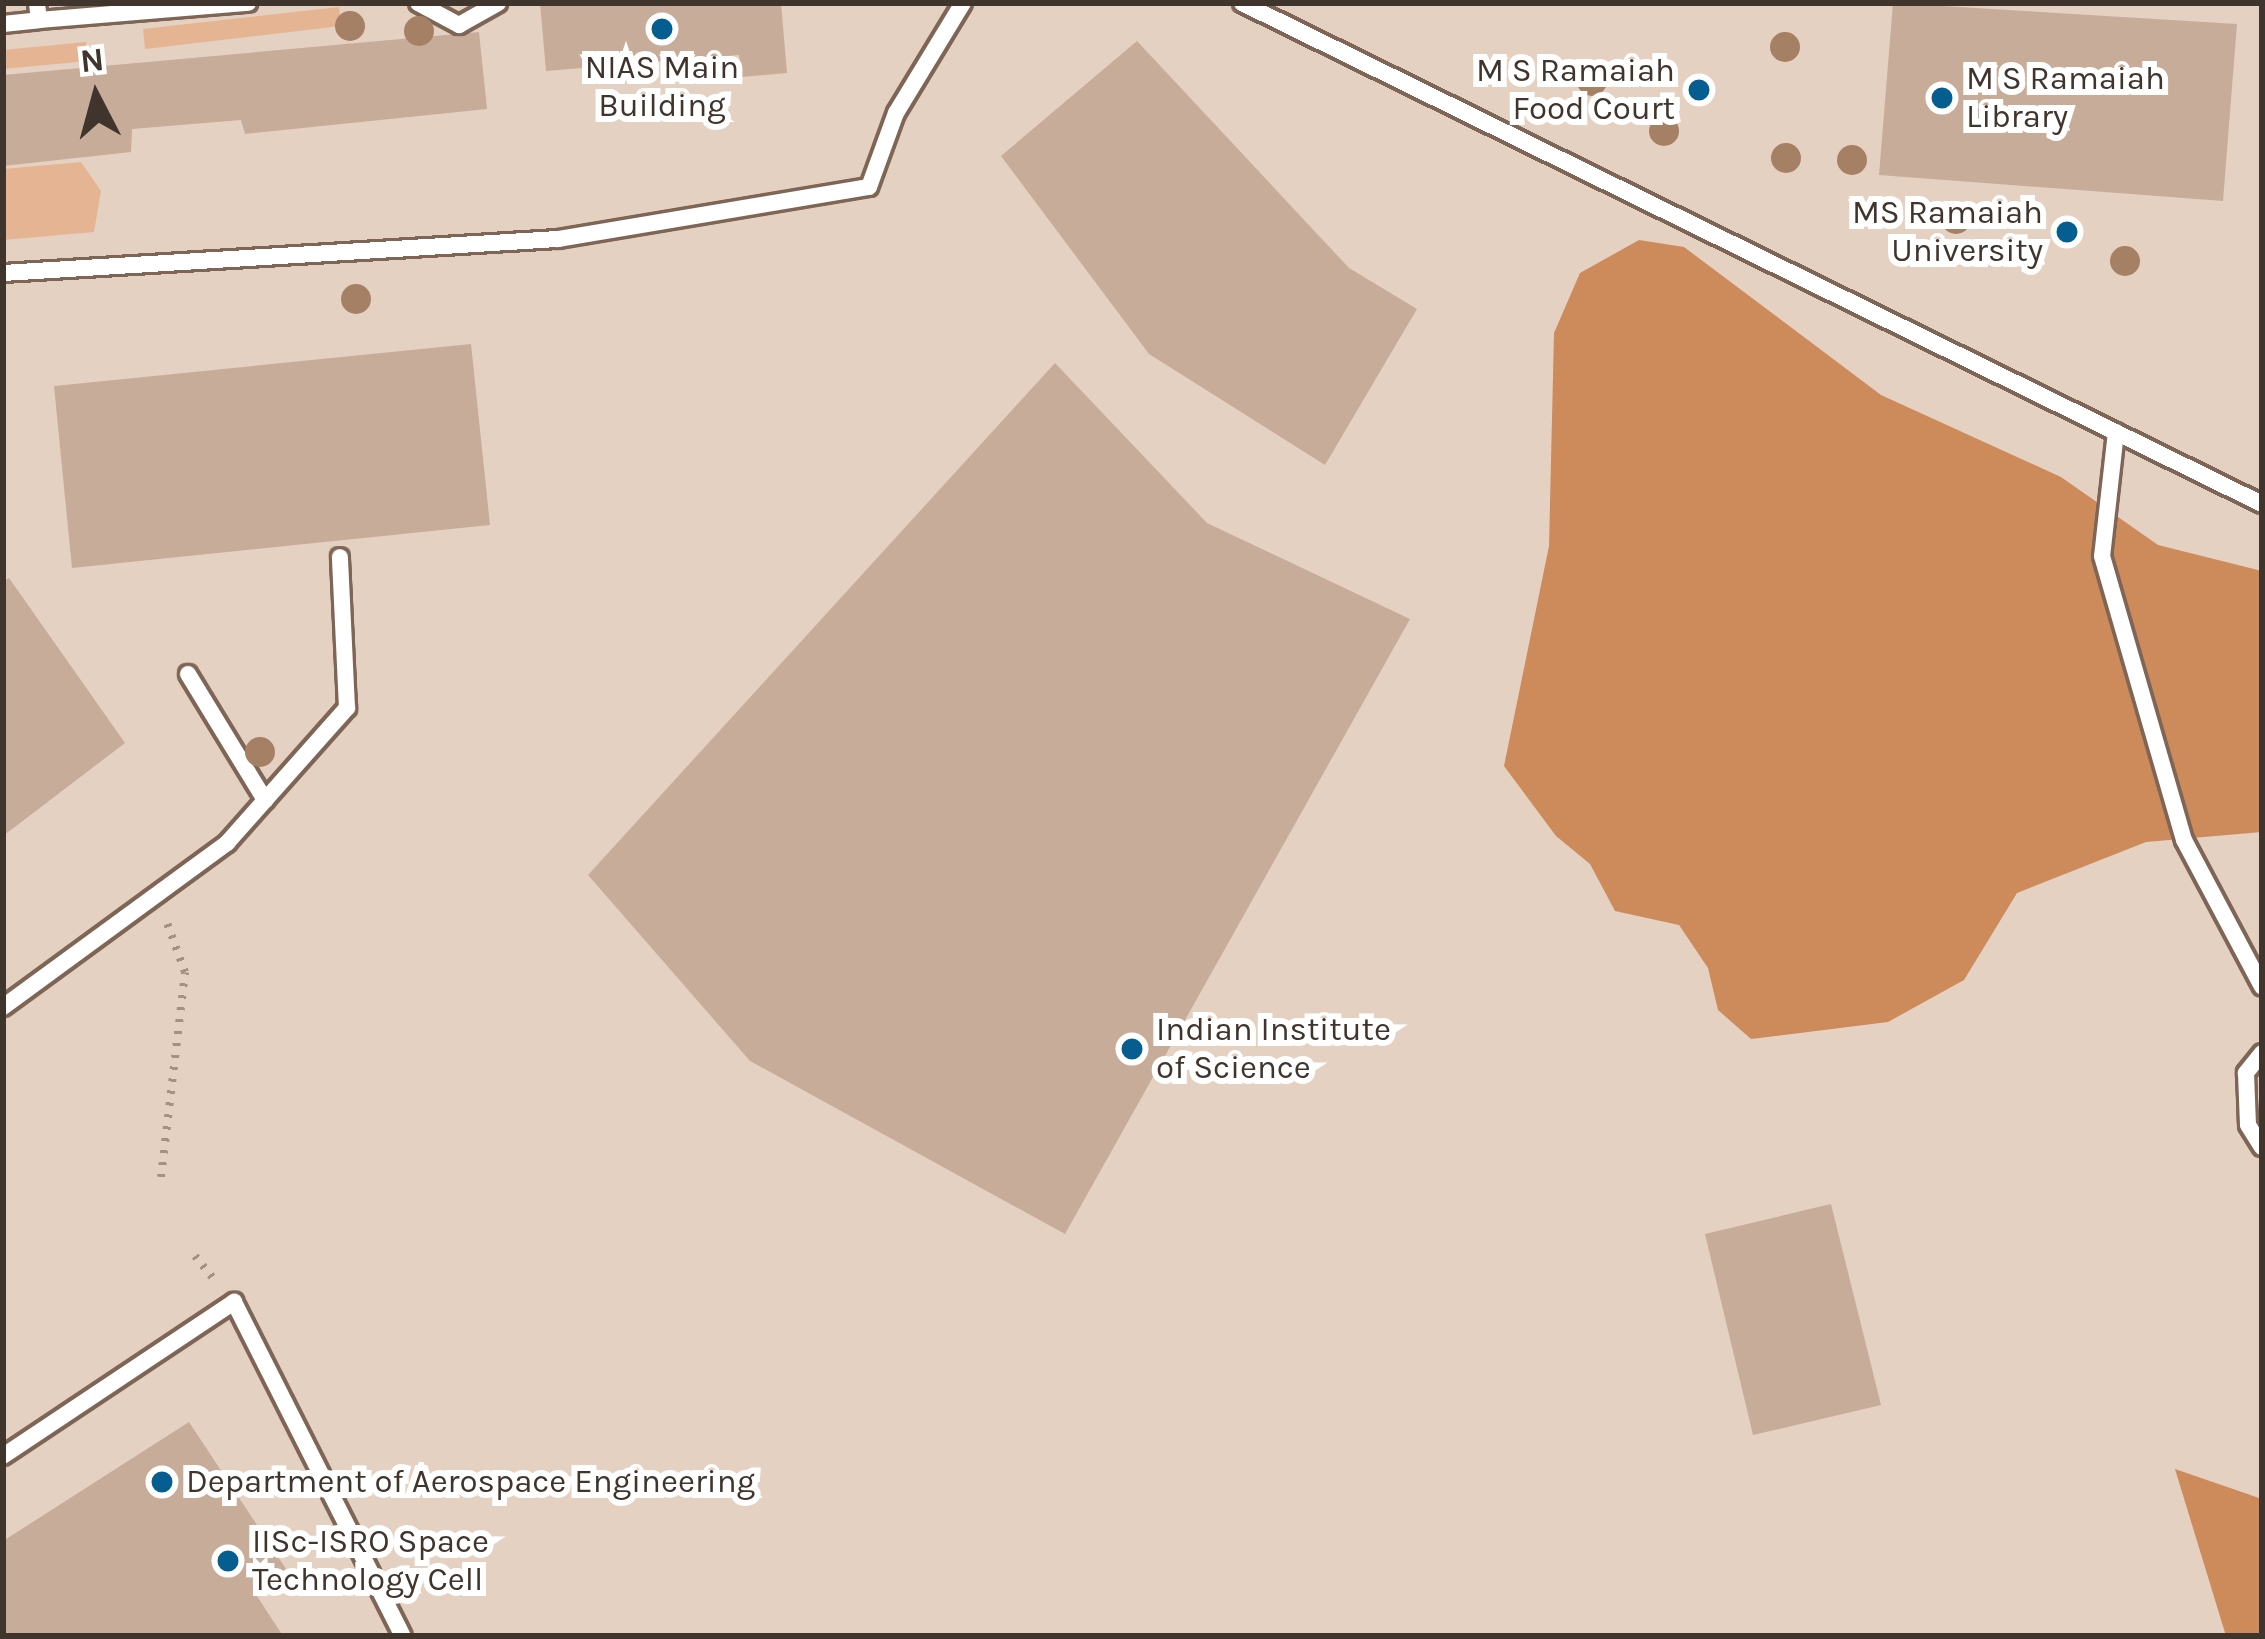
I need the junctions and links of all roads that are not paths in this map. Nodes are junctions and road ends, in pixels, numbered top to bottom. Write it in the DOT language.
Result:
graph roads {
  1 [pos="248,3"];
  2 [pos="418,3"];
  3 [pos="498,3"];
  4 [pos="963,3"];
  5 [pos="1241,3"];
  6 [pos="38,12"];
  7 [pos="3,24"];
  8 [pos="3,273"];
  9 [pos="2116,432"];
  10 [pos="2262,504"];
  11 [pos="340,557"];
  12 [pos="188,674"];
  13 [pos="265,800"];
  14 [pos="2262,987"];
  15 [pos="3,1007"];
  16 [pos="2262,1053"];
  17 [pos="2262,1147"];
  18 [pos="3,1456"];
  19 [pos="404,1636"];
  1 -- 6 [label="lane"];
  2 -- 3 [label="lane"];
  4 -- 8 [label="lane"];
  5 -- 9 [label="lane"];
  6 -- 7 [label="lane"];
  9 -- 10 [label="lane"];
  9 -- 14 [label="lane"];
  11 -- 13 [label="lane"];
  12 -- 13 [label="lane"];
  13 -- 15 [label="lane"];
  16 -- 17 [label="lane"];
  18 -- 19 [label="lane"];
}
